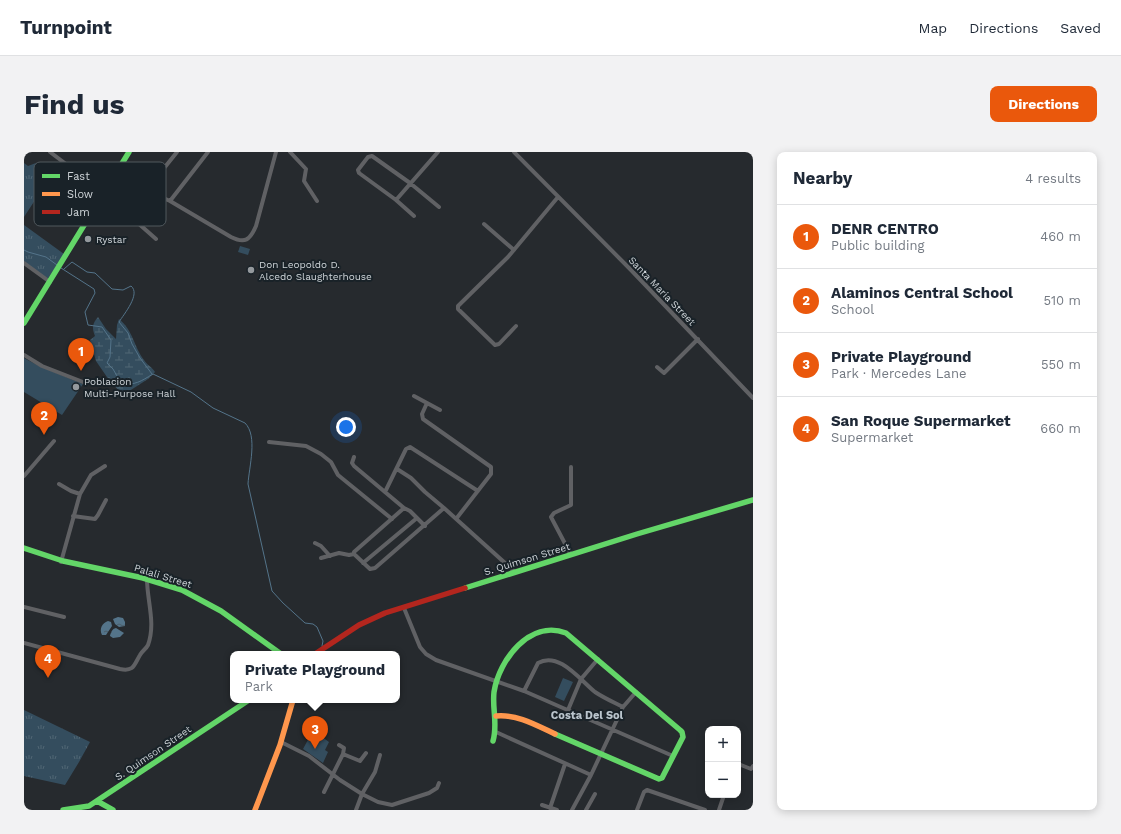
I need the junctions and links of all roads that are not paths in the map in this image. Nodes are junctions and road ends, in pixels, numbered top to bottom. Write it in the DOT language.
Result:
graph roads {
  1 [pos="50,152"];
  2 [pos="128,152"];
  3 [pos="177,152"];
  4 [pos="208,152"];
  5 [pos="276,152"];
  6 [pos="290,152"];
  7 [pos="438,152"];
  8 [pos="514,152"];
  9 [pos="63,162"];
  10 [pos="122,162"];
  11 [pos="166,167"];
  12 [pos="410,183"];
  13 [pos="558,197"];
  14 [pos="166,199"];
  15 [pos="396,200"];
  16 [pos="170,201"];
  17 [pos="317,201"];
  18 [pos="439,207"];
  19 [pos="414,216"];
  20 [pos="484,224"];
  21 [pos="83,226"];
  22 [pos="141,226"];
  23 [pos="156,239"];
  24 [pos="514,250"];
  25 [pos="24,263"];
  26 [pos="50,282"];
  27 [pos="24,323"];
  28 [pos="516,326"];
  29 [pos="698,339"];
  30 [pos="24,356"];
  31 [pos="657,367"];
  32 [pos="83,382"];
  33 [pos="414,396"];
  34 [pos="753,398"];
  35 [pos="427,403"];
  36 [pos="440,410"];
  37 [pos="54,441"];
  38 [pos="269,442"];
  39 [pos="354,457"];
  40 [pos="105,466"];
  41 [pos="571,467"];
  42 [pos="397,469"];
  43 [pos="24,476"];
  44 [pos="59,484"];
  45 [pos="478,491"];
  46 [pos="385,492"];
  47 [pos="80,494"];
  48 [pos="106,500"];
  49 [pos="753,500"];
  50 [pos="404,508"];
  51 [pos="444,508"];
  52 [pos="73,516"];
  53 [pos="417,518"];
  54 [pos="456,518"];
  55 [pos="392,519"];
  56 [pos="425,526"];
  57 [pos="314,543"];
  58 [pos="24,548"];
  59 [pos="354,554"];
  60 [pos="571,555"];
  61 [pos="330,556"];
  62 [pos="320,558"];
  63 [pos="62,562"];
  64 [pos="363,563"];
  65 [pos="515,572"];
  66 [pos="146,579"];
  67 [pos="24,608"];
  68 [pos="404,608"];
  69 [pos="64,617"];
  70 [pos="24,643"];
  71 [pos="277,651"];
  72 [pos="320,651"];
  73 [pos="598,659"];
  74 [pos="581,679"];
  75 [pos="496,682"];
  76 [pos="524,691"];
  77 [pos="636,692"];
  78 [pos="245,703"];
  79 [pos="292,703"];
  80 [pos="623,707"];
  81 [pos="568,710"];
  82 [pos="496,716"];
  83 [pos="611,729"];
  84 [pos="496,732"];
  85 [pos="493,741"];
  86 [pos="281,742"];
  87 [pos="339,745"];
  88 [pos="366,753"];
  89 [pos="343,754"];
  90 [pos="601,754"];
  91 [pos="380,755"];
  92 [pos="672,756"];
  93 [pos="565,764"];
  94 [pos="741,765"];
  95 [pos="753,766"];
  96 [pos="591,774"];
  97 [pos="333,775"];
  98 [pos="439,783"];
  99 [pos="324,792"];
  100 [pos="362,794"];
  101 [pos="595,794"];
  102 [pos="723,798"];
  103 [pos="97,801"];
  104 [pos="542,805"];
  105 [pos="550,808"];
  106 [pos="63,810"];
  107 [pos="113,810"];
  108 [pos="255,810"];
  109 [pos="356,810"];
  110 [pos="557,810"];
  111 [pos="572,810"];
  112 [pos="586,810"];
  113 [pos="637,810"];
  114 [pos="705,810"];
  115 [pos="719,810"];
  1 -- 9 [label="street"];
  2 -- 10 [label="street"];
  3 -- 11 [label="street"];
  4 -- 16 [label="street"];
  5 -- 16 [label="street"];
  6 -- 17 [label="street"];
  7 -- 12 [label="street"];
  8 -- 13 [label="street, Santa Maria Street"];
  12 -- 15 [label="street"];
  12 -- 15 [label="street"];
  12 -- 18 [label="street"];
  13 -- 24 [label="street"];
  13 -- 29 [label="street, Santa Maria Street"];
  14 -- 16 [label="street"];
  15 -- 19 [label="street"];
  20 -- 24 [label="street"];
  21 -- 26 [label="street"];
  22 -- 23 [label="street"];
  24 -- 28 [label="street"];
  25 -- 26 [label="street"];
  26 -- 27 [label="street"];
  29 -- 31 [label="street"];
  29 -- 34 [label="street, Santa Maria Street"];
  30 -- 32 [label="street"];
  33 -- 35 [label="street"];
  35 -- 36 [label="street"];
  35 -- 45 [label="street"];
  37 -- 43 [label="street"];
  38 -- 55 [label="street"];
  39 -- 46 [label="street"];
  40 -- 47 [label="street"];
  41 -- 60 [label="street"];
  42 -- 45 [label="street"];
  42 -- 46 [label="street"];
  42 -- 51 [label="street"];
  44 -- 47 [label="street"];
  45 -- 54 [label="street"];
  46 -- 50 [label="street"];
  47 -- 52 [label="street"];
  48 -- 52 [label="street"];
  49 -- 60 [label="street, S. Quimson Street"];
  50 -- 53 [label="street"];
  50 -- 55 [label="street"];
  51 -- 54 [label="street"];
  51 -- 56 [label="street"];
  52 -- 63 [label="street"];
  53 -- 56 [label="street"];
  53 -- 64 [label="street"];
  54 -- 65 [label="street"];
  55 -- 59 [label="street"];
  56 -- 64 [label="street"];
  57 -- 61 [label="street"];
  58 -- 63 [label="street, Palali Street"];
  59 -- 61 [label="street"];
  59 -- 64 [label="street"];
  60 -- 65 [label="street, S. Quimson Street"];
  61 -- 62 [label="street"];
  63 -- 66 [label="street, Palali Street"];
  65 -- 68 [label="street, S. Quimson Street"];
  66 -- 70 [label="street"];
  66 -- 71 [label="street, Palali Street"];
  67 -- 69 [label="street"];
  68 -- 72 [label="street, S. Quimson Street"];
  68 -- 75 [label="street"];
  73 -- 74 [label="street"];
  73 -- 75 [label="street"];
  73 -- 77 [label="street"];
  74 -- 76 [label="street"];
  74 -- 80 [label="street"];
  74 -- 81 [label="street"];
  75 -- 76 [label="street"];
  75 -- 82 [label="street"];
  76 -- 81 [label="street"];
  77 -- 80 [label="street"];
  77 -- 92 [label="street"];
  78 -- 103 [label="street, S. Quimson Street"];
  79 -- 86 [label="street"];
  80 -- 83 [label="street"];
  81 -- 83 [label="street"];
  82 -- 84 [label="street"];
  82 -- 90 [label="street"];
  83 -- 90 [label="street"];
  83 -- 92 [label="street"];
  84 -- 85 [label="street"];
  84 -- 93 [label="street"];
  86 -- 97 [label="street"];
  86 -- 108 [label="street"];
  87 -- 89 [label="street"];
  88 -- 89 [label="street"];
  89 -- 97 [label="street"];
  90 -- 92 [label="street"];
  90 -- 96 [label="street"];
  91 -- 100 [label="street"];
  93 -- 96 [label="street"];
  93 -- 105 [label="street"];
  94 -- 95 [label="street"];
  96 -- 111 [label="street"];
  97 -- 99 [label="street"];
  97 -- 100 [label="street"];
  98 -- 100 [label="street"];
  100 -- 109 [label="street"];
  101 -- 112 [label="street"];
  102 -- 115 [label="street"];
  103 -- 106 [label="street, S. Quimson Street"];
  103 -- 107 [label="street"];
  104 -- 105 [label="street"];
  105 -- 110 [label="street"];
  113 -- 114 [label="street"];
}
